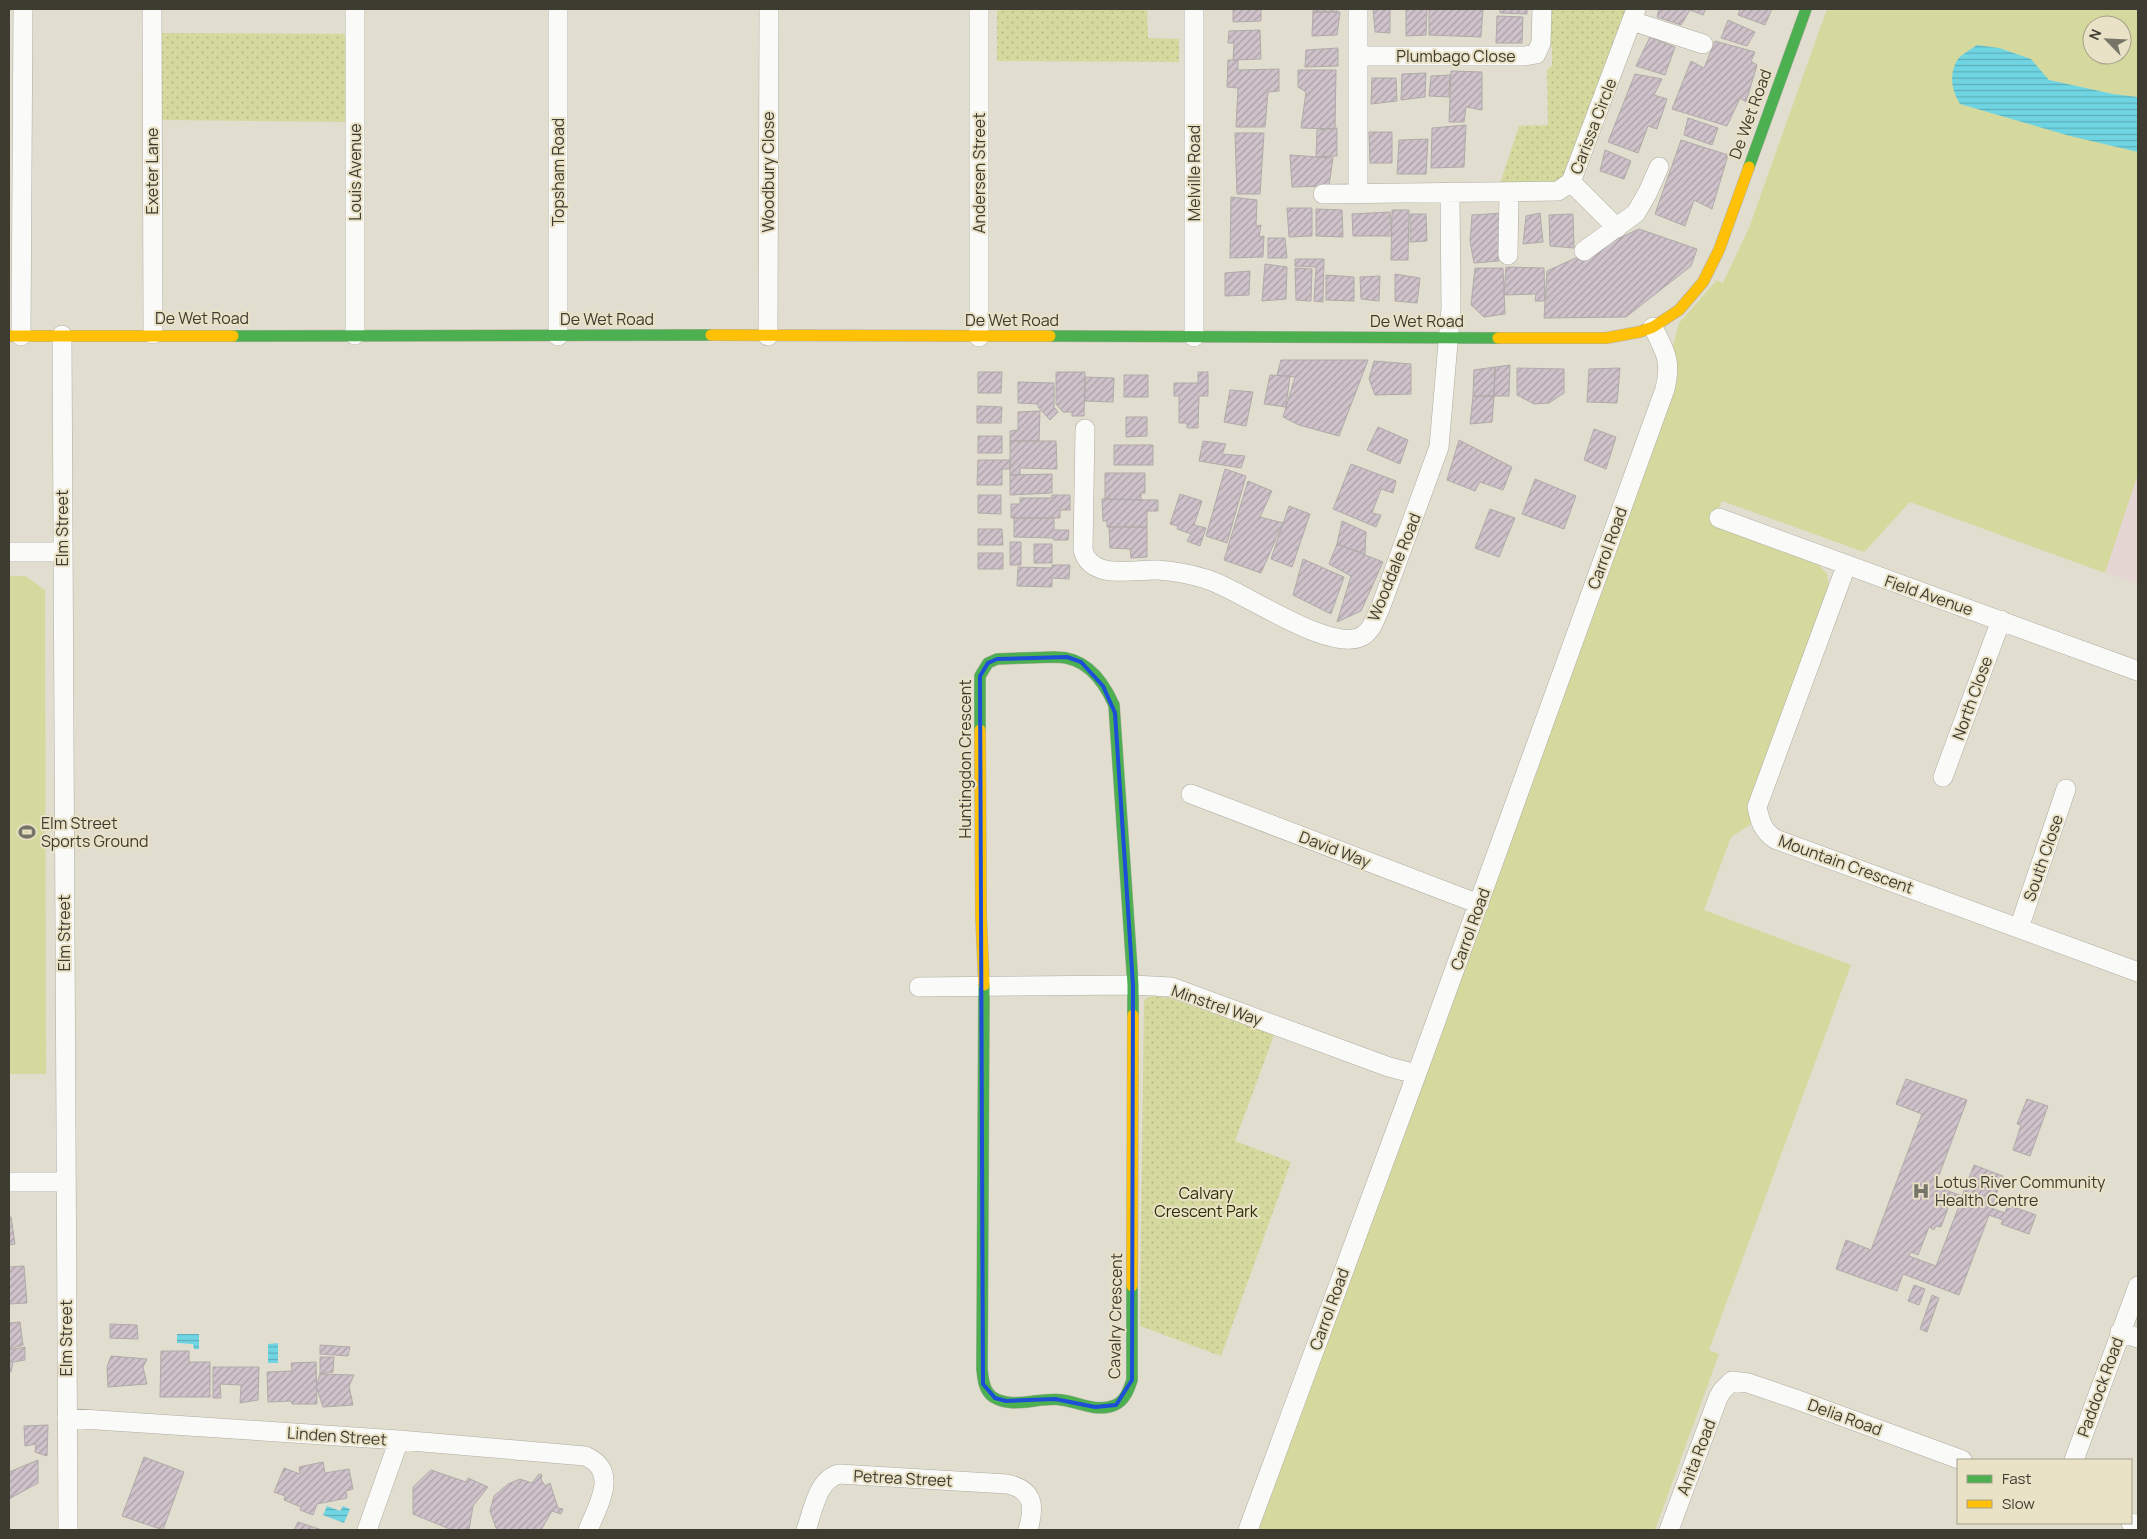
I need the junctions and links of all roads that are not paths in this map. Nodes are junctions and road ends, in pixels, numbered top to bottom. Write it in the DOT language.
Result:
graph roads {
  1 [pos="23,9"];
  2 [pos="152,9"];
  3 [pos="355,9"];
  4 [pos="558,9"];
  5 [pos="769,9"];
  6 [pos="979,9"];
  7 [pos="1194,9"];
  8 [pos="1358,9"];
  9 [pos="1542,9"];
  10 [pos="1806,9"];
  11 [pos="1634,15"];
  12 [pos="1703,44"];
  13 [pos="1359,56"];
  14 [pos="1659,166"];
  15 [pos="1571,182"];
  16 [pos="1450,192"];
  17 [pos="1509,192"];
  18 [pos="1358,193"];
  19 [pos="1323,194"];
  20 [pos="1617,228"];
  21 [pos="1584,251"];
  22 [pos="1508,254"];
  23 [pos="1653,326"];
  24 [pos="153,334"];
  25 [pos="62,335"];
  26 [pos="355,335"];
  27 [pos="15,336"];
  28 [pos="558,336"];
  29 [pos="768,336"];
  30 [pos="979,336"];
  31 [pos="1194,337"];
  32 [pos="1449,338"];
  33 [pos="1085,429"];
  34 [pos="1719,518"];
  35 [pos="9,552"];
  36 [pos="62,552"];
  37 [pos="1846,566"];
  38 [pos="2001,620"];
  39 [pos="2138,671"];
  40 [pos="1943,777"];
  41 [pos="2066,789"];
  42 [pos="1191,794"];
  43 [pos="1479,904"];
  44 [pos="2019,928"];
  45 [pos="2138,972"];
  46 [pos="1133,985"];
  47 [pos="919,987"];
  48 [pos="984,987"];
  49 [pos="1416,1074"];
  50 [pos="9,1182"];
  51 [pos="65,1182"];
  52 [pos="2138,1286"];
  53 [pos="2120,1332"];
  54 [pos="2138,1338"];
  55 [pos="1727,1385"];
  56 [pos="67,1418"];
  57 [pos="399,1440"];
  58 [pos="1959,1459"];
  59 [pos="2074,1459"];
  60 [pos="68,1530"];
  61 [pos="367,1530"];
  62 [pos="588,1530"];
  63 [pos="806,1530"];
  64 [pos="1028,1530"];
  65 [pos="1248,1530"];
  66 [pos="1669,1530"];
  1 -- 27 [label="street"];
  2 -- 24 [label="street, Exeter Lane"];
  3 -- 26 [label="street, Louis Avenue"];
  4 -- 28 [label="street, Topsham Road"];
  5 -- 29 [label="street, Woodbury Close"];
  6 -- 30 [label="street, Andersen Street"];
  7 -- 31 [label="street, Melville Road"];
  8 -- 13 [label="street"];
  9 -- 13 [label="street, Plumbago Close"];
  10 -- 23 [label="street, De Wet Road"];
  11 -- 12 [label="street"];
  11 -- 15 [label="street, Carissa Circle"];
  13 -- 18 [label="street"];
  14 -- 20 [label="street"];
  15 -- 17 [label="street, Carissa Circle"];
  15 -- 20 [label="street"];
  16 -- 17 [label="street, Carissa Circle"];
  16 -- 18 [label="street, Carissa Circle"];
  16 -- 32 [label="street"];
  17 -- 22 [label="street"];
  18 -- 19 [label="street, Carissa Circle"];
  20 -- 21 [label="street"];
  23 -- 32 [label="street, De Wet Road"];
  23 -- 43 [label="street, Carrol Road"];
  24 -- 25 [label="street, De Wet Road"];
  24 -- 26 [label="street, De Wet Road"];
  25 -- 27 [label="street, De Wet Road"];
  25 -- 36 [label="street, Elm Street"];
  26 -- 28 [label="street, De Wet Road"];
  28 -- 29 [label="street, De Wet Road"];
  29 -- 30 [label="street, De Wet Road"];
  30 -- 31 [label="street, De Wet Road"];
  31 -- 32 [label="street, De Wet Road"];
  32 -- 33 [label="street, Wooddale Road"];
  34 -- 37 [label="street, Field Avenue"];
  35 -- 36 [label="street"];
  36 -- 51 [label="street, Elm Street"];
  37 -- 38 [label="street, Field Avenue"];
  37 -- 44 [label="street, Mountain Crescent"];
  38 -- 39 [label="street, Field Avenue"];
  38 -- 40 [label="street, North Close"];
  41 -- 44 [label="street, South Close"];
  42 -- 43 [label="street, David Way"];
  43 -- 49 [label="street, Carrol Road"];
  44 -- 45 [label="street, Mountain Crescent"];
  46 -- 48 [label="street, Minstrel Way"];
  46 -- 48 [label="street, Huntingdon Crescent"];
  46 -- 48 [label="street, Cavalry Crescent"];
  46 -- 49 [label="street, Minstrel Way"];
  47 -- 48 [label="street, Minstrel Way"];
  49 -- 65 [label="street, Carrol Road"];
  50 -- 51 [label="street"];
  51 -- 56 [label="street, Elm Street"];
  52 -- 53 [label="street, Paddock Road"];
  53 -- 54 [label="street"];
  53 -- 59 [label="street, Paddock Road"];
  55 -- 58 [label="street, Delia Road"];
  55 -- 66 [label="street, Anita Road"];
  56 -- 57 [label="street, Linden Street"];
  56 -- 60 [label="street, Elm Street"];
  57 -- 61 [label="street"];
  57 -- 62 [label="street, Linden Street"];
  63 -- 64 [label="street, Petrea Street"];
}
